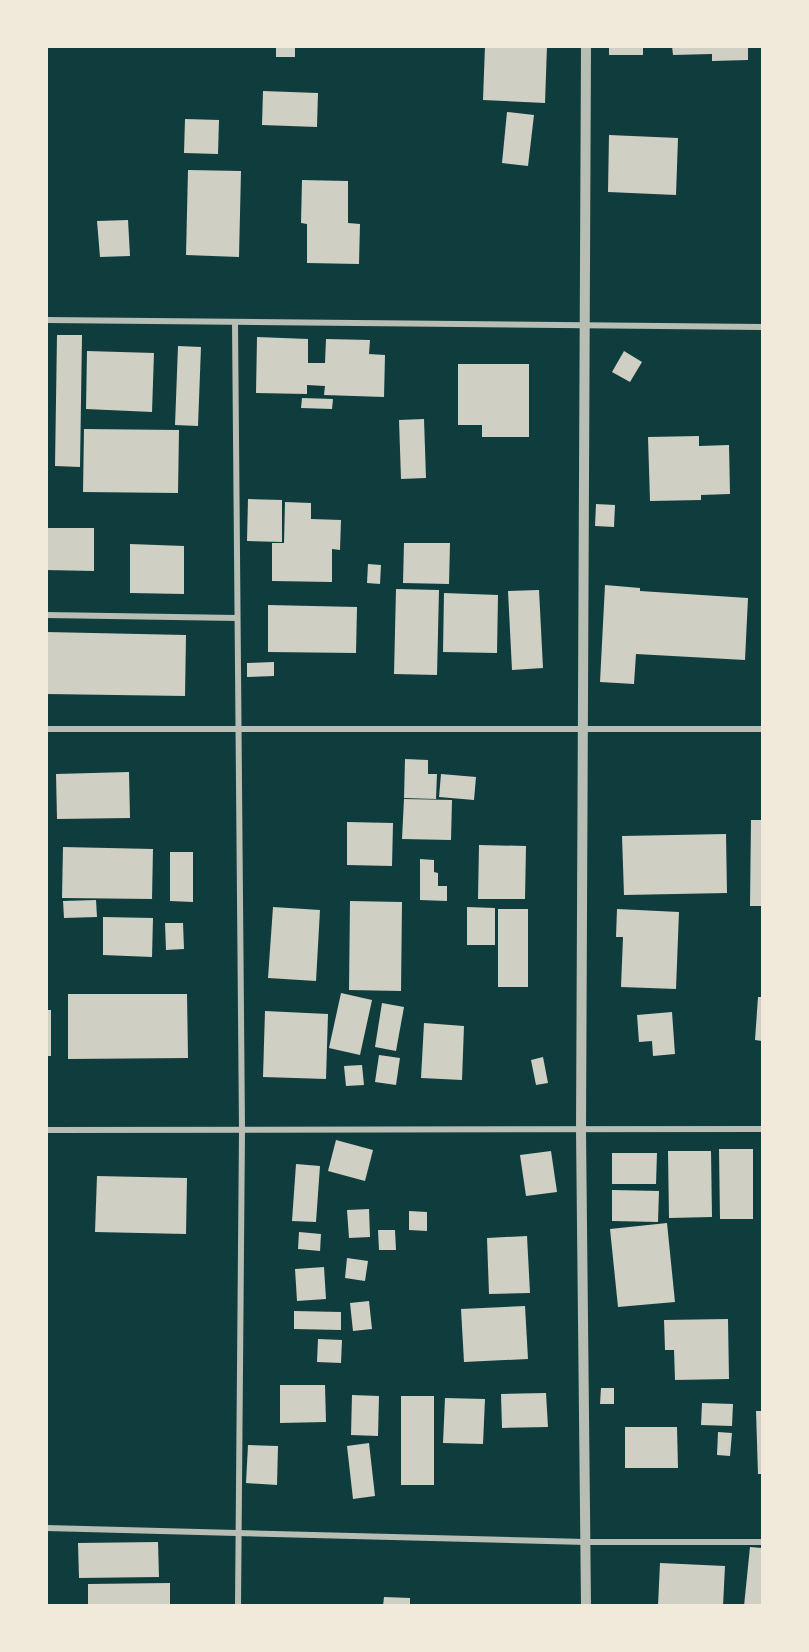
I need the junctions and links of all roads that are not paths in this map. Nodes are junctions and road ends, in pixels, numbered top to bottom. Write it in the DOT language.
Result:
graph roads {
  1 [pos="586,46"];
  2 [pos="46,320"];
  3 [pos="235,322"];
  4 [pos="584,327"];
  5 [pos="762,327"];
  6 [pos="46,615"];
  7 [pos="237,618"];
  8 [pos="46,729"];
  9 [pos="238,729"];
  10 [pos="582,729"];
  11 [pos="762,729"];
  12 [pos="762,1129"];
  13 [pos="46,1130"];
  14 [pos="242,1130"];
  15 [pos="581,1130"];
  16 [pos="46,1528"];
  17 [pos="238,1533"];
  18 [pos="586,1542"];
  19 [pos="762,1542"];
  20 [pos="238,1605"];
  21 [pos="586,1605"];
  1 -- 4 [label="street"];
  2 -- 3 [label="street"];
  3 -- 4 [label="street"];
  3 -- 7 [label="street"];
  4 -- 5 [label="street"];
  4 -- 10 [label="street"];
  6 -- 7 [label="street"];
  7 -- 9 [label="street"];
  8 -- 9 [label="street"];
  9 -- 10 [label="street"];
  9 -- 14 [label="street"];
  10 -- 11 [label="street"];
  10 -- 15 [label="street"];
  12 -- 15 [label="street"];
  13 -- 14 [label="street"];
  14 -- 15 [label="street"];
  14 -- 17 [label="street"];
  15 -- 18 [label="street"];
  16 -- 17 [label="street"];
  17 -- 18 [label="street"];
  17 -- 20 [label="street"];
  18 -- 19 [label="street"];
  18 -- 21 [label="street"];
}
